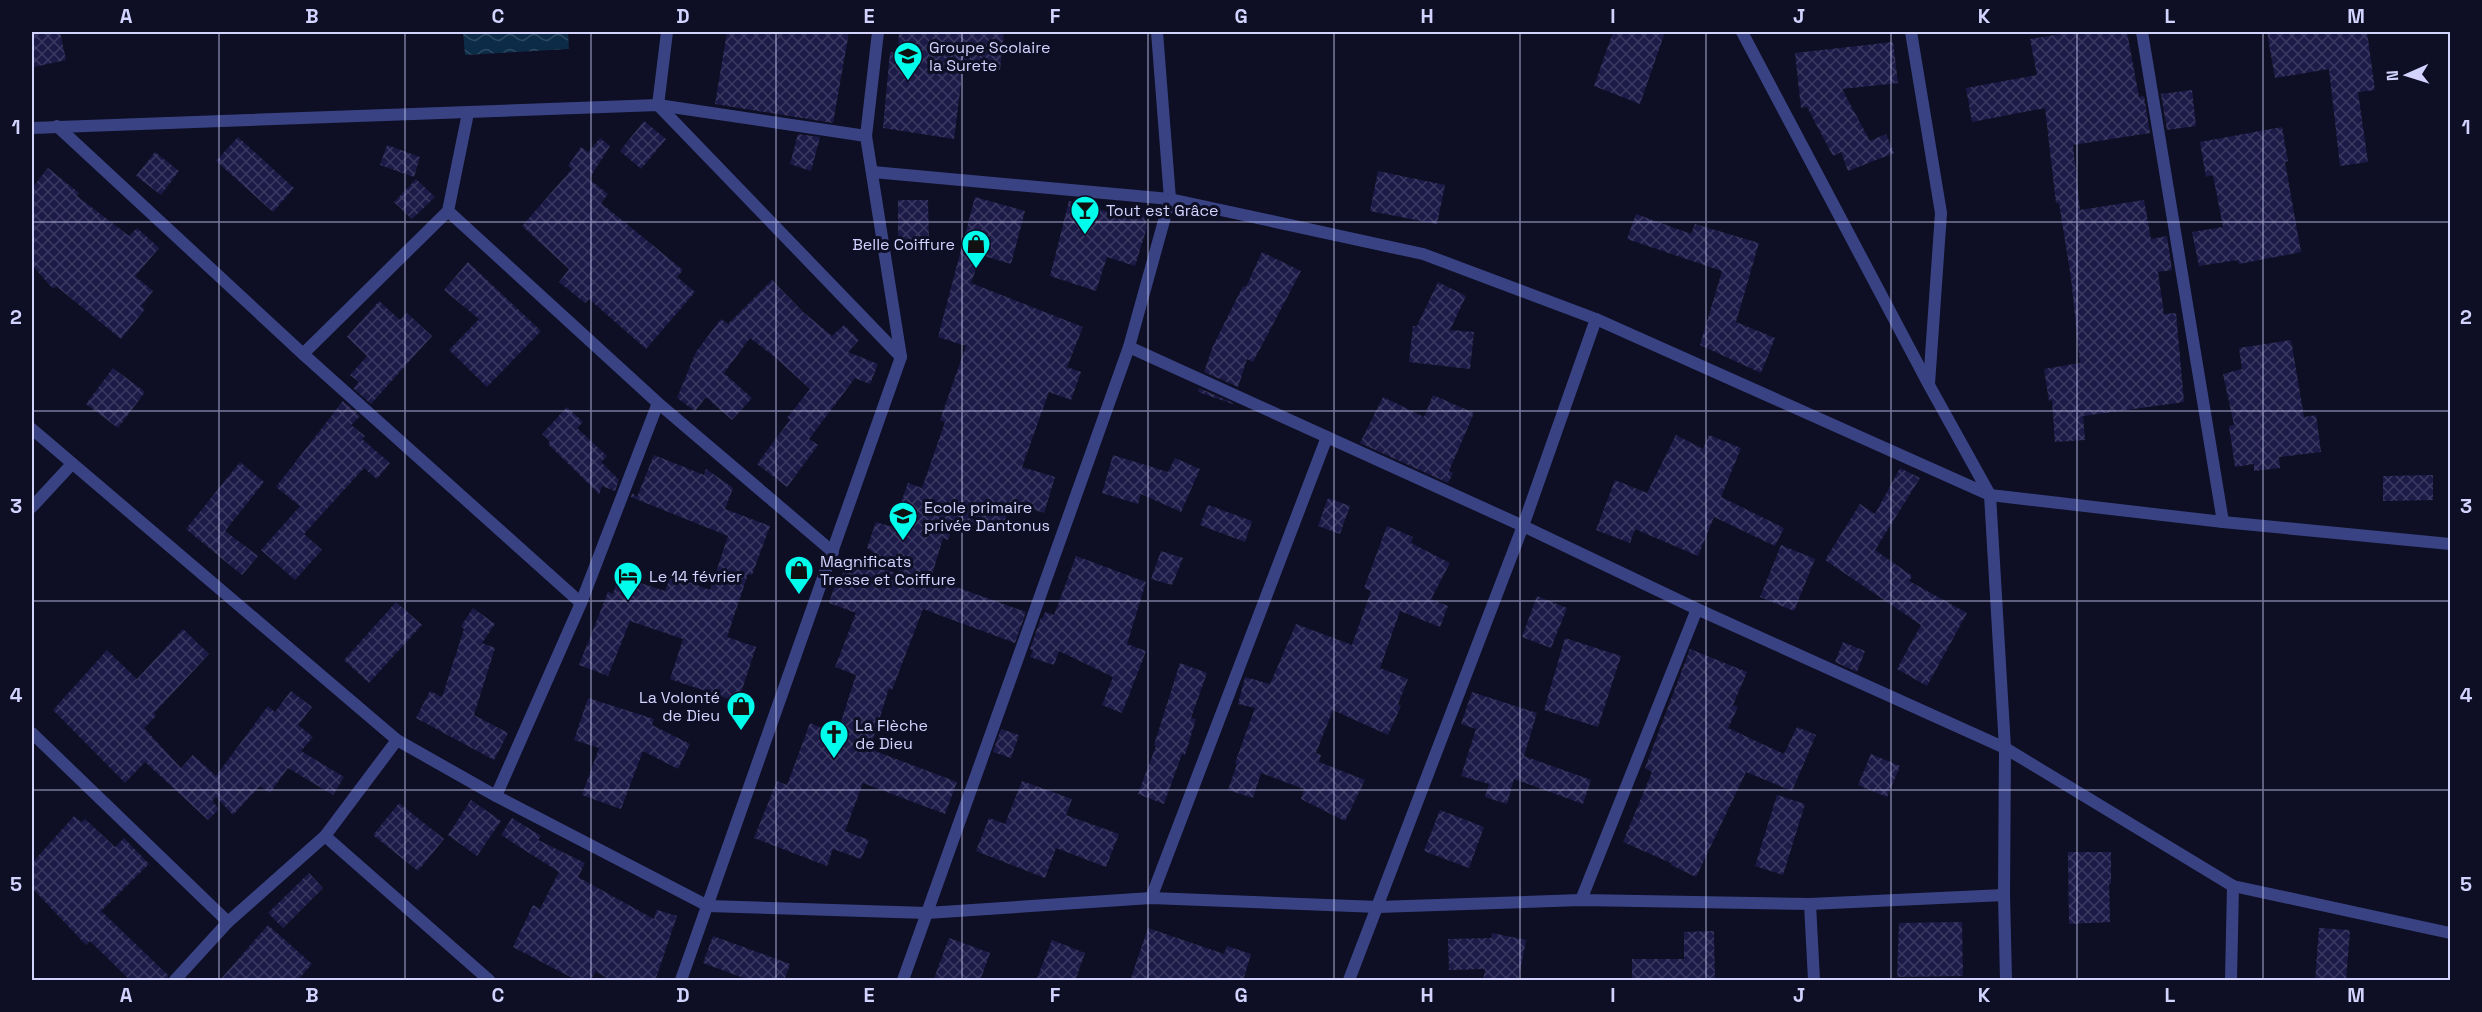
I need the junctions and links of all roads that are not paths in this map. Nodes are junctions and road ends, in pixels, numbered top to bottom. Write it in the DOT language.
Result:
graph roads {
  1 [pos="668,32"];
  2 [pos="878,32"];
  3 [pos="1157,32"];
  4 [pos="1742,32"];
  5 [pos="1911,32"];
  6 [pos="2142,32"];
  7 [pos="658,105"];
  8 [pos="468,113"];
  9 [pos="57,126"];
  10 [pos="32,128"];
  11 [pos="866,136"];
  12 [pos="873,172"];
  13 [pos="1170,199"];
  14 [pos="448,212"];
  15 [pos="1596,319"];
  16 [pos="1130,347"];
  17 [pos="303,354"];
  18 [pos="901,357"];
  19 [pos="1929,386"];
  20 [pos="657,403"];
  21 [pos="32,429"];
  22 [pos="1327,437"];
  23 [pos="71,465"];
  24 [pos="1990,495"];
  25 [pos="32,507"];
  26 [pos="2223,522"];
  27 [pos="1523,526"];
  28 [pos="2451,544"];
  29 [pos="833,552"];
  30 [pos="581,603"];
  31 [pos="1697,609"];
  32 [pos="32,734"];
  33 [pos="397,740"];
  34 [pos="2005,748"];
  35 [pos="496,796"];
  36 [pos="325,836"];
  37 [pos="2233,886"];
  38 [pos="2004,895"];
  39 [pos="1151,898"];
  40 [pos="1581,900"];
  41 [pos="1810,904"];
  42 [pos="708,906"];
  43 [pos="1378,907"];
  44 [pos="927,913"];
  45 [pos="228,922"];
  46 [pos="2451,933"];
  47 [pos="175,981"];
  48 [pos="489,981"];
  49 [pos="681,981"];
  50 [pos="903,981"];
  51 [pos="1349,981"];
  52 [pos="1814,981"];
  53 [pos="2006,981"];
  54 [pos="2232,981"];
  1 -- 7 [label="street"];
  2 -- 11 [label="street"];
  3 -- 13 [label="street"];
  4 -- 19 [label="street"];
  5 -- 19 [label="street"];
  6 -- 26 [label="street"];
  7 -- 8 [label="street"];
  7 -- 11 [label="street"];
  7 -- 18 [label="street"];
  8 -- 9 [label="street"];
  8 -- 14 [label="street"];
  9 -- 10 [label="street"];
  9 -- 17 [label="street"];
  11 -- 12 [label="street"];
  12 -- 13 [label="street"];
  12 -- 18 [label="street"];
  13 -- 15 [label="street"];
  13 -- 16 [label="street"];
  14 -- 17 [label="street"];
  14 -- 20 [label="street"];
  15 -- 24 [label="street"];
  15 -- 27 [label="street"];
  16 -- 22 [label="street"];
  16 -- 44 [label="street"];
  17 -- 30 [label="street"];
  18 -- 29 [label="street"];
  19 -- 24 [label="street"];
  20 -- 29 [label="street"];
  20 -- 30 [label="street"];
  21 -- 23 [label="street"];
  22 -- 27 [label="street"];
  22 -- 39 [label="street"];
  23 -- 25 [label="street"];
  23 -- 33 [label="street"];
  24 -- 26 [label="street"];
  24 -- 34 [label="street"];
  26 -- 28 [label="street"];
  27 -- 31 [label="street"];
  27 -- 43 [label="street"];
  29 -- 42 [label="street"];
  30 -- 35 [label="street"];
  31 -- 34 [label="street"];
  31 -- 40 [label="street"];
  32 -- 45 [label="street"];
  33 -- 35 [label="street"];
  33 -- 36 [label="street"];
  34 -- 37 [label="street"];
  34 -- 38 [label="street"];
  35 -- 42 [label="street"];
  36 -- 45 [label="street"];
  36 -- 48 [label="street"];
  37 -- 46 [label="street"];
  37 -- 54 [label="street"];
  38 -- 41 [label="street"];
  38 -- 53 [label="street"];
  39 -- 43 [label="street"];
  39 -- 44 [label="street"];
  40 -- 41 [label="street"];
  40 -- 43 [label="street"];
  41 -- 52 [label="street"];
  42 -- 44 [label="street"];
  42 -- 49 [label="street"];
  43 -- 51 [label="street"];
  44 -- 50 [label="street"];
  45 -- 47 [label="street"];
}
